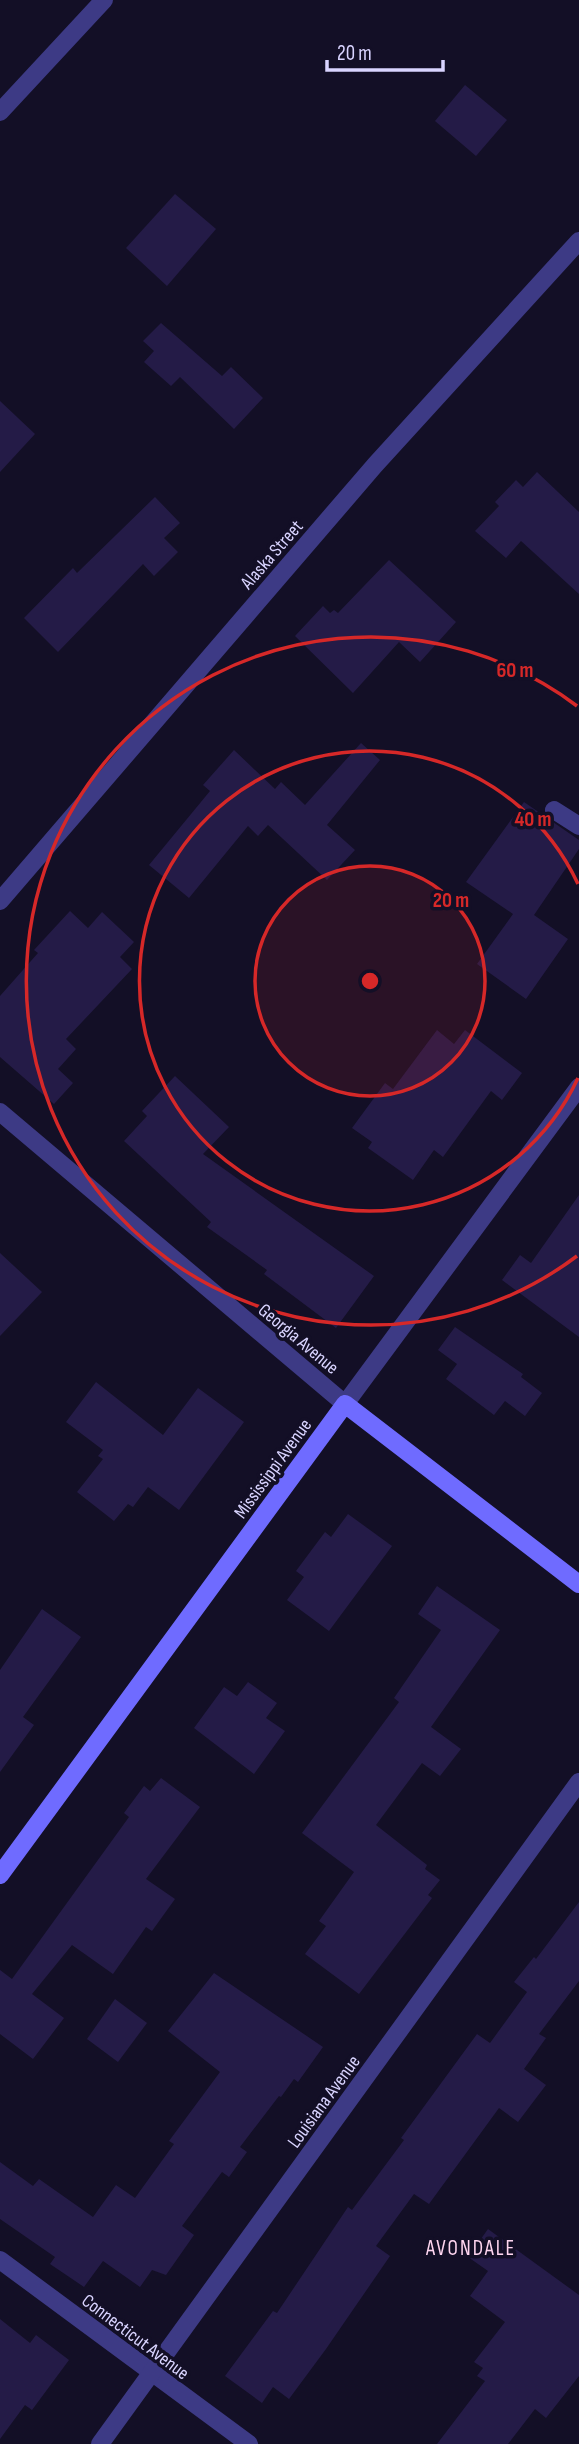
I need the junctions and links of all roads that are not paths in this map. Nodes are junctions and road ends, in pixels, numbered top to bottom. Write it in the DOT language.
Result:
graph roads {
  1 [pos="104,0"];
  2 [pos="0,113"];
  3 [pos="579,240"];
  4 [pos="554,810"];
  5 [pos="579,826"];
  6 [pos="0,901"];
  7 [pos="579,1087"];
  8 [pos="0,1112"];
  9 [pos="345,1404"];
  10 [pos="579,1584"];
  11 [pos="579,1782"];
  12 [pos="0,1875"];
  13 [pos="0,2260"];
  14 [pos="152,2374"];
  15 [pos="100,2444"];
  16 [pos="248,2444"];
  1 -- 2 [label="street"];
  3 -- 6 [label="street, Alaska Street"];
  4 -- 5 [label="street"];
  7 -- 9 [label="street, Mississippi Avenue"];
  8 -- 9 [label="street, Georgia Avenue"];
  9 -- 10 [label="street, Georgia Avenue"];
  9 -- 12 [label="street, Mississippi Avenue"];
  11 -- 14 [label="street, Louisiana Avenue"];
  13 -- 14 [label="street, Connecticut Avenue"];
  14 -- 15 [label="street, Louisiana Avenue"];
  14 -- 16 [label="street, Connecticut Avenue"];
}
